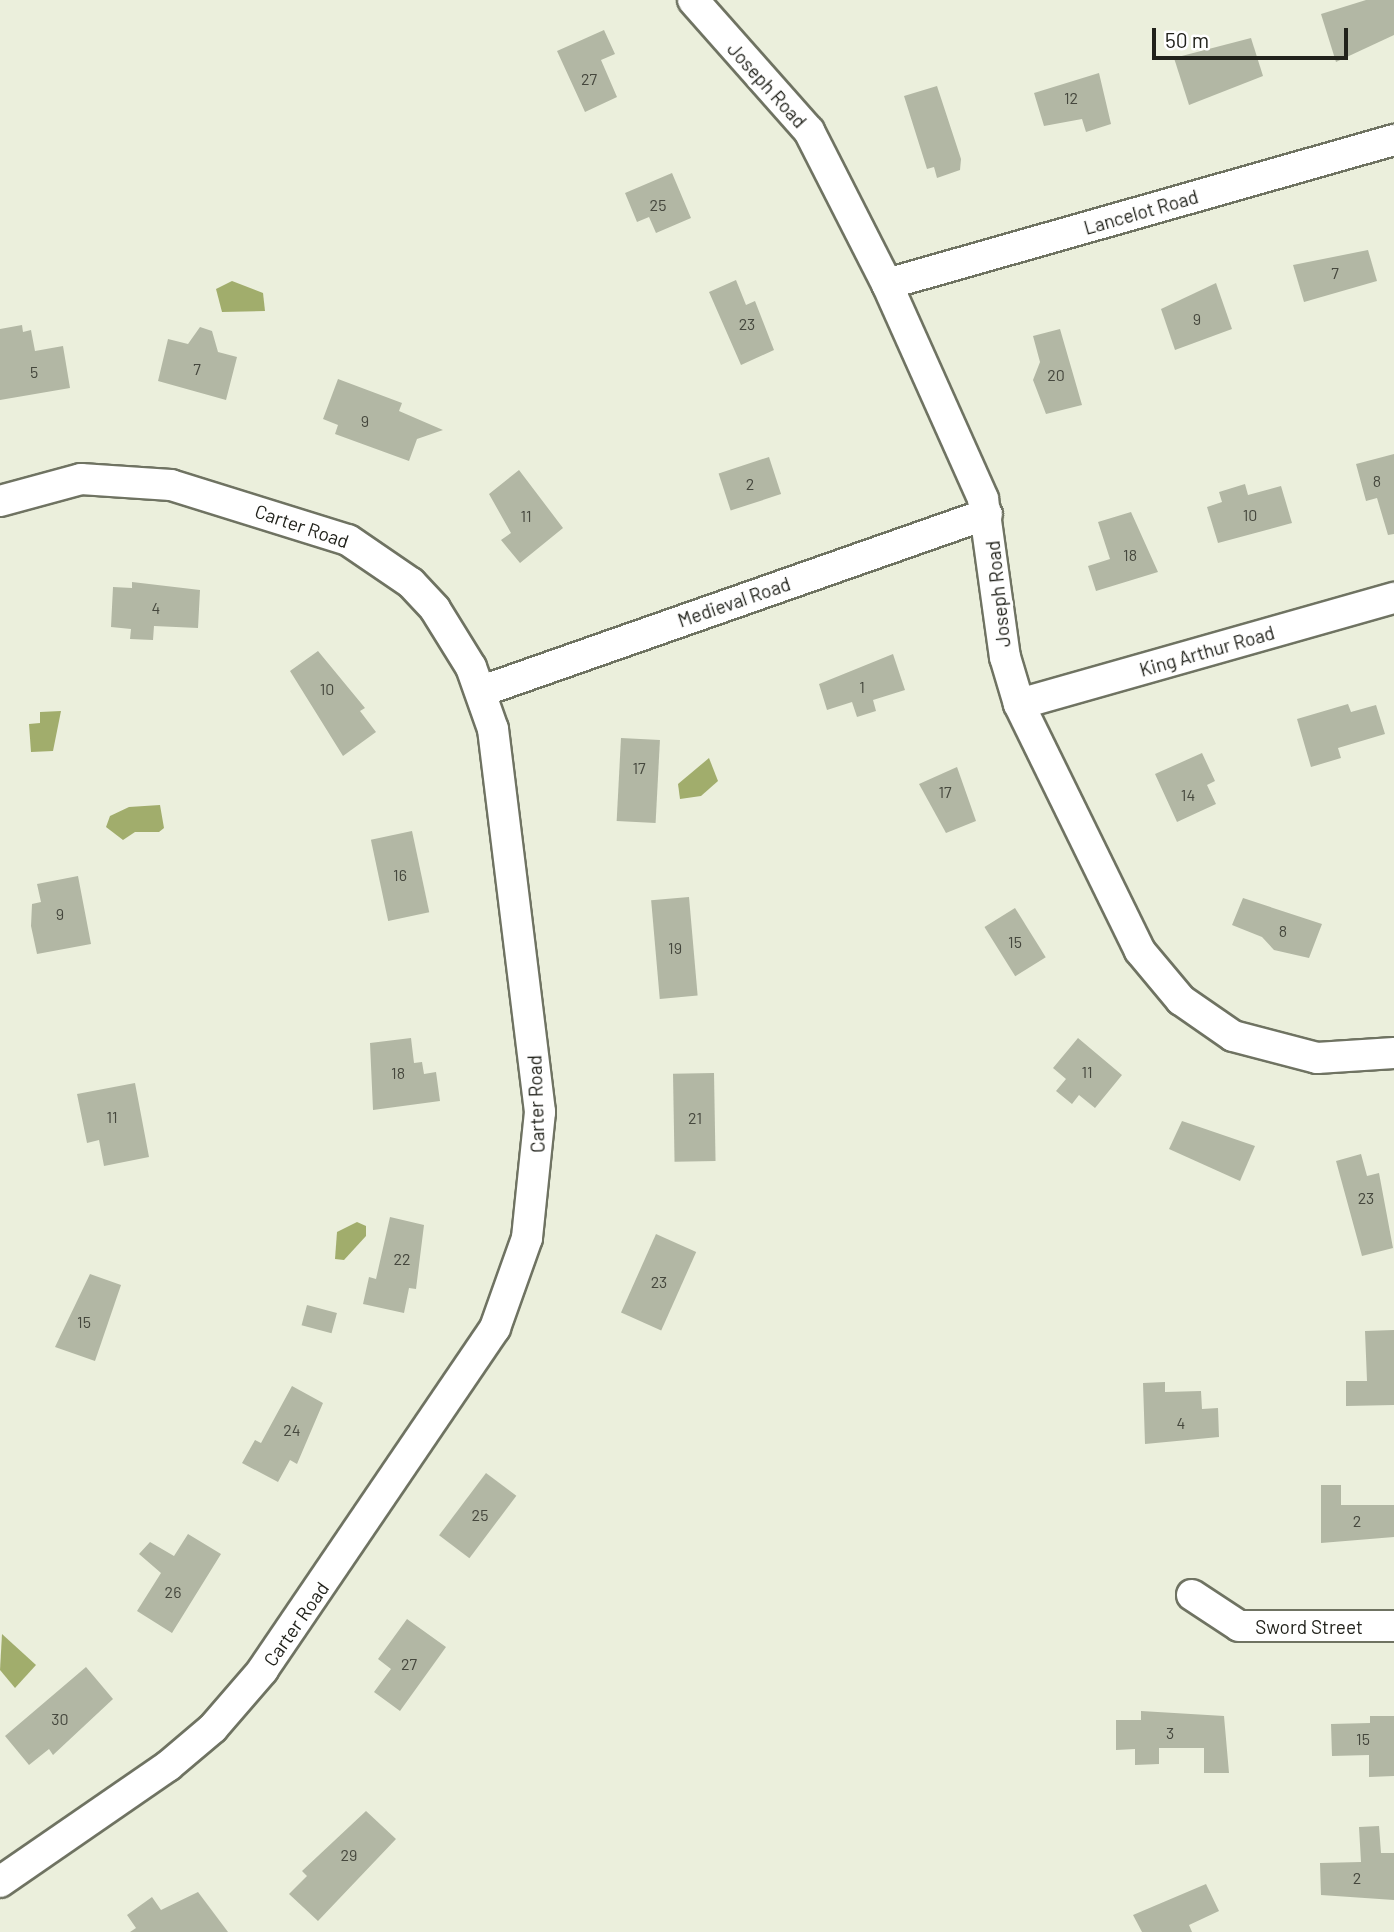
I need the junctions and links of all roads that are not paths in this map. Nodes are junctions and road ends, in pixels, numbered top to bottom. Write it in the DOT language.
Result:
graph roads {
  1 [pos="693,0"];
  2 [pos="1394,140"];
  3 [pos="887,284"];
  4 [pos="0,501"];
  5 [pos="987,514"];
  6 [pos="1394,598"];
  7 [pos="482,691"];
  8 [pos="1019,704"];
  9 [pos="1394,1053"];
  10 [pos="1192,1595"];
  11 [pos="1394,1626"];
  12 [pos="0,1882"];
  1 -- 3 [label="street, Joseph Road"];
  2 -- 3 [label="street, Lancelot Road"];
  3 -- 5 [label="street, Joseph Road"];
  4 -- 7 [label="street, Carter Road"];
  5 -- 7 [label="street, Medieval Road"];
  5 -- 8 [label="street, Joseph Road"];
  6 -- 8 [label="street, King Arthur Road"];
  7 -- 12 [label="street, Carter Road"];
  8 -- 9 [label="street, Joseph Road"];
  10 -- 11 [label="street, Sword Street"];
}
